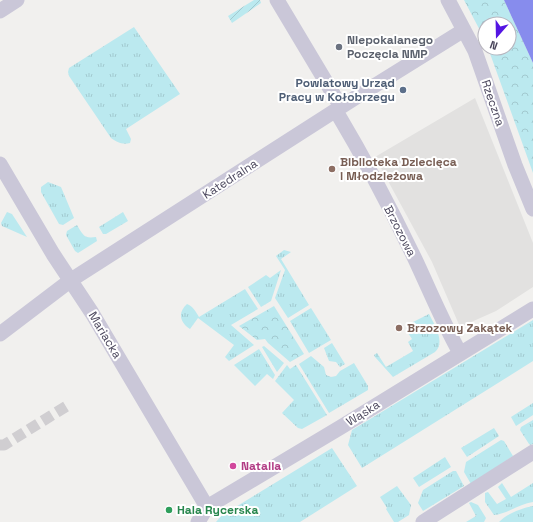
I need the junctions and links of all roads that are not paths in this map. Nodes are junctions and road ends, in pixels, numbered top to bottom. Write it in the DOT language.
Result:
graph roads {
  1 [pos="17,0"];
  2 [pos="276,0"];
  3 [pos="448,0"];
  4 [pos="0,11"];
  5 [pos="464,30"];
  6 [pos="338,109"];
  7 [pos="0,164"];
  8 [pos="533,209"];
  9 [pos="72,280"];
  10 [pos="533,309"];
  11 [pos="0,334"];
  12 [pos="460,353"];
  13 [pos="533,452"];
  14 [pos="207,507"];
  15 [pos="198,522"];
  16 [pos="423,522"];
  1 -- 4 [label="street"];
  2 -- 6 [label="street, Brzozowa"];
  3 -- 5 [label="street, Rzeczna"];
  5 -- 6 [label="street, Katedralna"];
  5 -- 8 [label="street, Rzeczna"];
  6 -- 9 [label="street, Katedralna"];
  6 -- 12 [label="street, Brzozowa"];
  7 -- 9 [label="street, Mariacka"];
  9 -- 11 [label="street, Katedralna"];
  9 -- 14 [label="street, Mariacka"];
  10 -- 12 [label="street, Wąska"];
  12 -- 14 [label="street, Wąska"];
  13 -- 16 [label="street"];
  14 -- 15 [label="street, Wąska"];
}
